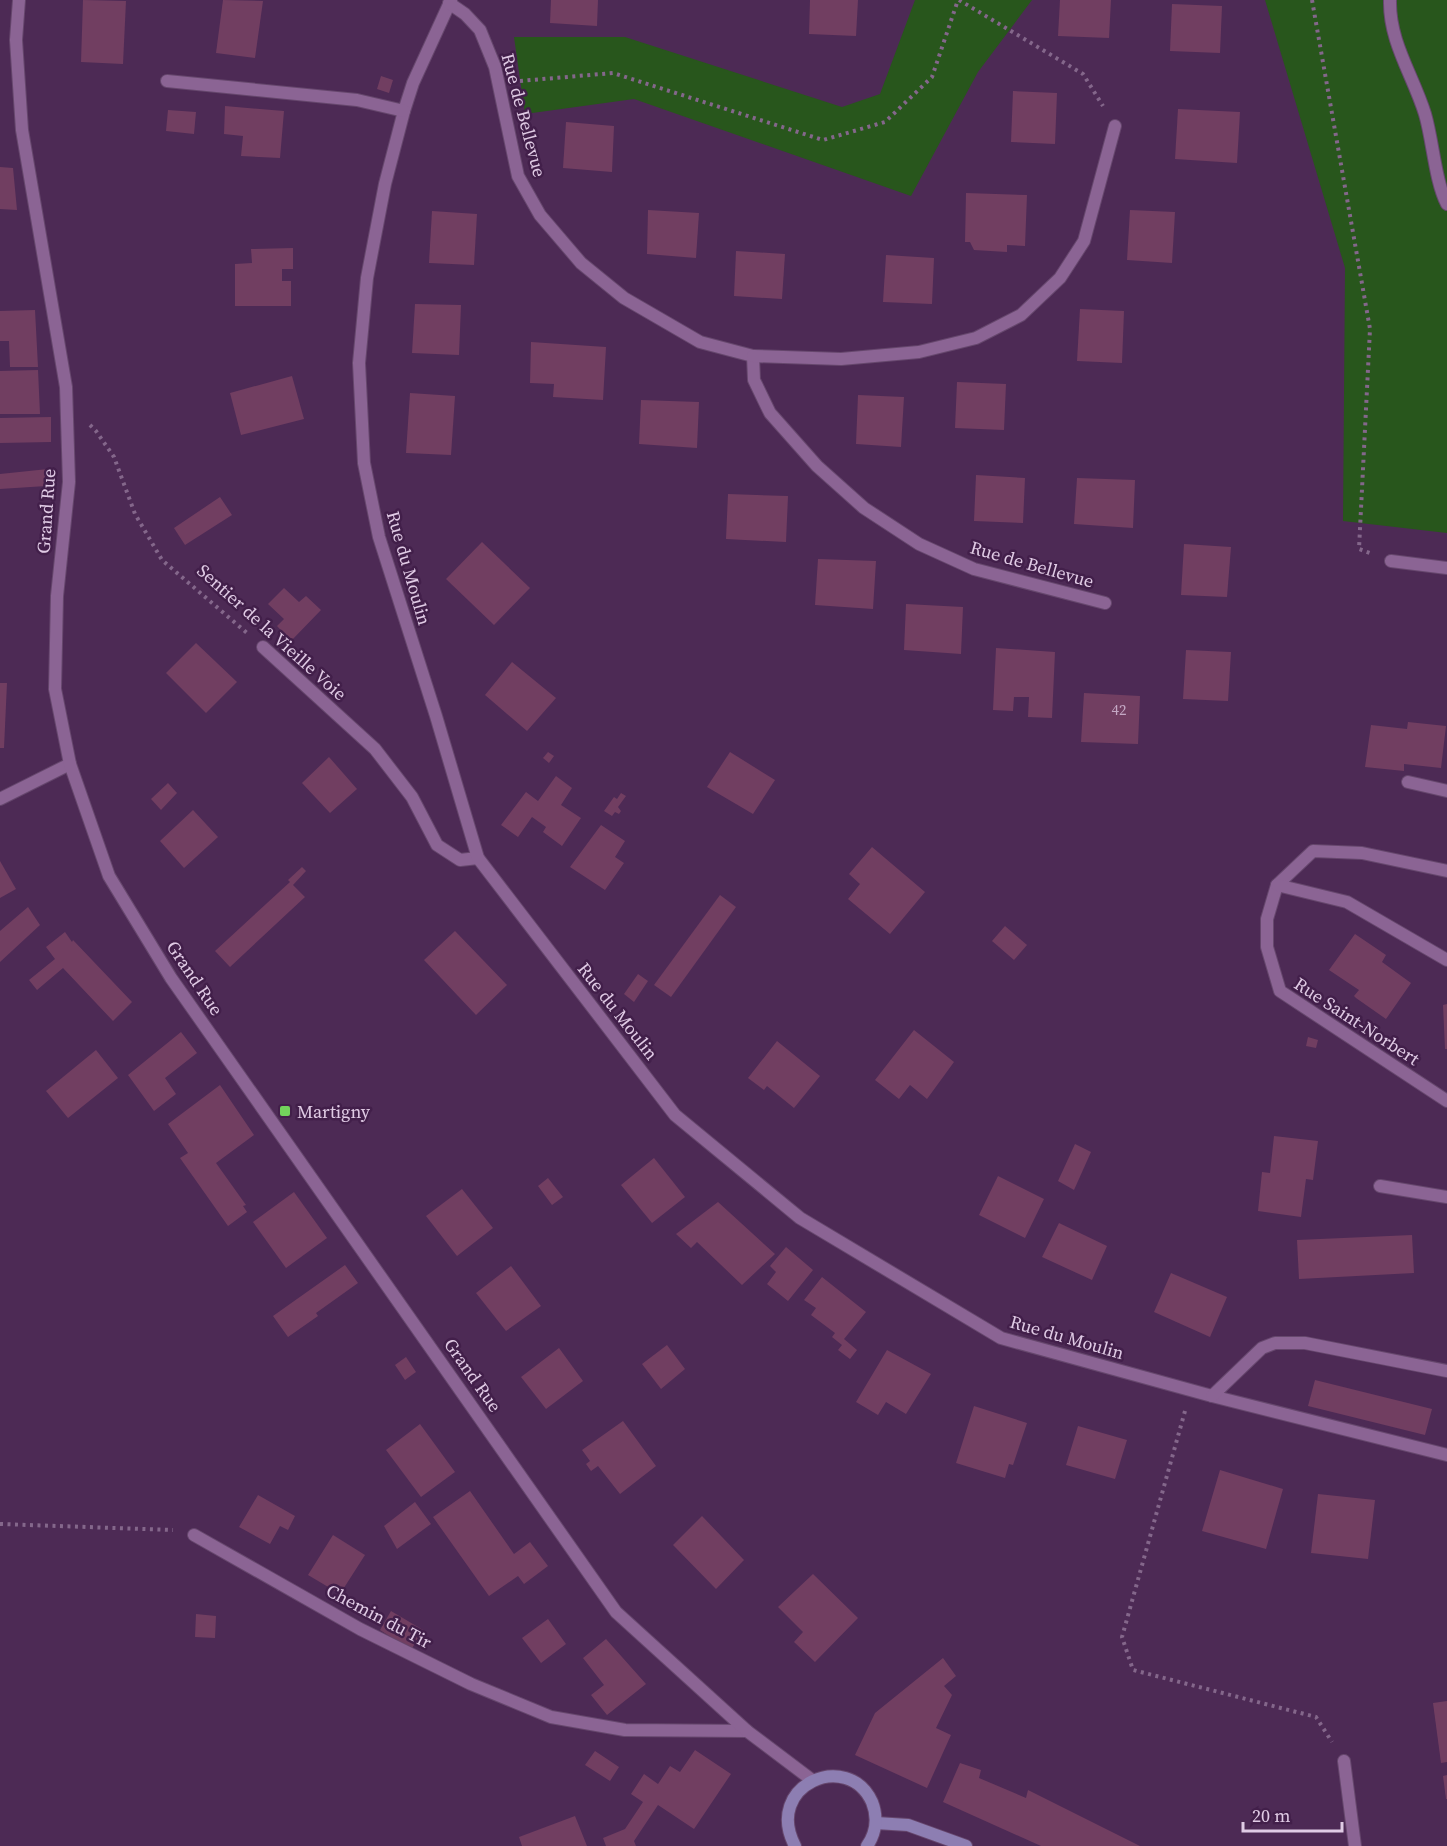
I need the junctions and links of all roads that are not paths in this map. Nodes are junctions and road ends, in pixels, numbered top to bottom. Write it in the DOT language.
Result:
graph roads {
  1 [pos="19,0"];
  2 [pos="1390,0"];
  3 [pos="450,2"];
  4 [pos="167,81"];
  5 [pos="404,111"];
  6 [pos="1115,126"];
  7 [pos="1447,204"];
  8 [pos="753,356"];
  9 [pos="1391,561"];
  10 [pos="1447,568"];
  11 [pos="1105,603"];
  12 [pos="263,647"];
  13 [pos="70,764"];
  14 [pos="1408,782"];
  15 [pos="1447,791"];
  16 [pos="0,799"];
  17 [pos="478,858"];
  18 [pos="1447,871"];
  19 [pos="1277,885"];
  20 [pos="1447,960"];
  21 [pos="1447,1101"];
  22 [pos="1380,1186"];
  23 [pos="1447,1197"];
  24 [pos="1447,1371"];
  25 [pos="1212,1396"];
  26 [pos="1447,1455"];
  27 [pos="194,1535"];
  28 [pos="747,1731"];
  29 [pos="1344,1761"];
  30 [pos="812,1780"];
  31 [pos="876,1823"];
  32 [pos="794,1846"];
  33 [pos="867,1846"];
  34 [pos="966,1846"];
  35 [pos="1355,1846"];
  1 -- 13 [label="street, Grand Rue"];
  2 -- 7 [label="street"];
  3 -- 5 [label="street, Rue du Moulin"];
  3 -- 8 [label="street, Rue de Bellevue"];
  4 -- 5 [label="street"];
  5 -- 17 [label="street, Rue du Moulin"];
  6 -- 8 [label="street"];
  8 -- 11 [label="street, Rue de Bellevue"];
  9 -- 10 [label="street"];
  12 -- 17 [label="street, Sentier de la Vieille Voie"];
  13 -- 16 [label="street"];
  13 -- 28 [label="street, Grand Rue"];
  14 -- 15 [label="street"];
  17 -- 25 [label="street, Rue du Moulin"];
  18 -- 19 [label="street"];
  19 -- 20 [label="street"];
  19 -- 21 [label="street, Rue Saint-Norbert"];
  22 -- 23 [label="street"];
  24 -- 25 [label="street"];
  25 -- 26 [label="street, Rue du Moulin"];
  27 -- 28 [label="street, Chemin du Tir"];
  28 -- 30 [label="street, Grand Rue"];
  29 -- 35 [label="street"];
  30 -- 31 [label="main road"];
  30 -- 32 [label="main road"];
  31 -- 33 [label="main road"];
  31 -- 34 [label="main road"];
}
